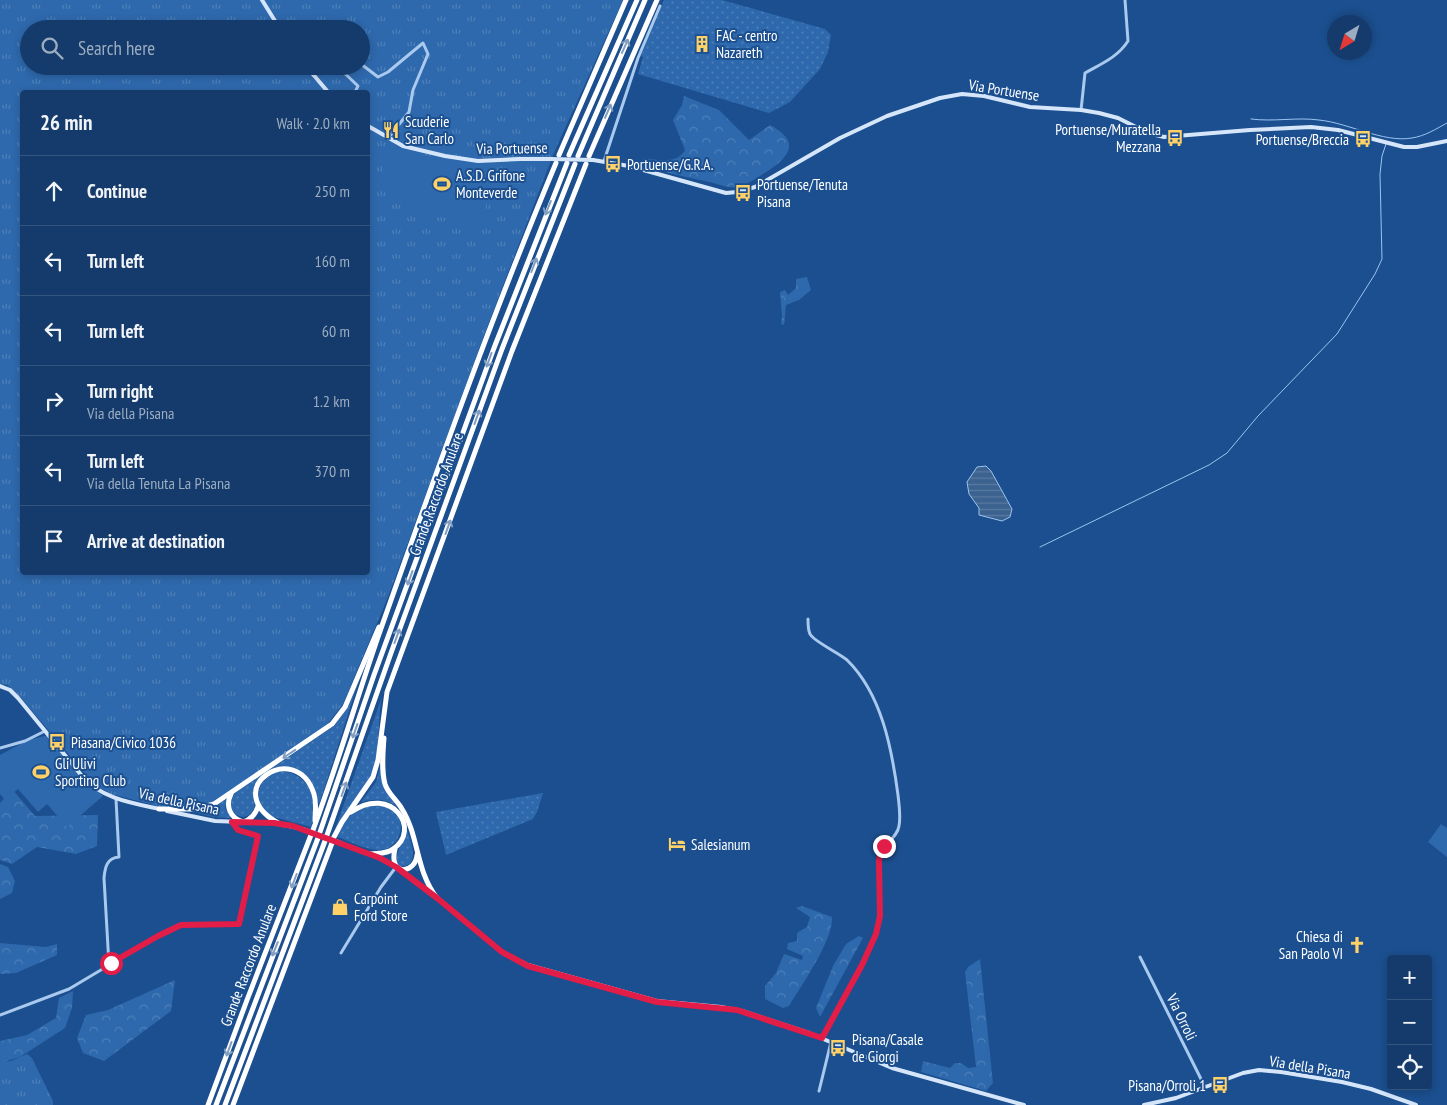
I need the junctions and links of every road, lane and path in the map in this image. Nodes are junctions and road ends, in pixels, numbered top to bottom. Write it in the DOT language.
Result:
graph roads {
  1 [pos="262,0"];
  2 [pos="626,0"];
  3 [pos="637,0"];
  4 [pos="645,0"];
  5 [pos="1125,0"];
  6 [pos="658,3"];
  7 [pos="274,20"];
  8 [pos="370,71"];
  9 [pos="313,75"];
  10 [pos="346,75"];
  11 [pos="326,90"];
  12 [pos="356,90"];
  13 [pos="1081,110"];
  14 [pos="370,127"];
  15 [pos="388,138"];
  16 [pos="1447,141"];
  17 [pos="558,155"];
  18 [pos="569,155"];
  19 [pos="578,156"];
  20 [pos="591,158"];
  21 [pos="553,161"];
  22 [pos="604,161"];
  23 [pos="567,163"];
  24 [pos="575,164"];
  25 [pos="586,164"];
  26 [pos="397,585"];
  27 [pos="808,619"];
  28 [pos="0,686"];
  29 [pos="384,705"];
  30 [pos="46,731"];
  31 [pos="0,748"];
  32 [pos="232,793"];
  33 [pos="116,799"];
  34 [pos="258,806"];
  35 [pos="159,809"];
  36 [pos="347,815"];
  37 [pos="232,822"];
  38 [pos="243,822"];
  39 [pos="316,823"];
  40 [pos="280,824"];
  41 [pos="395,848"];
  42 [pos="416,852"];
  43 [pos="371,854"];
  44 [pos="396,867"];
  45 [pos="437,898"];
  46 [pos="341,953"];
  47 [pos="1140,957"];
  48 [pos="109,965"];
  49 [pos="0,1015"];
  50 [pos="822,1038"];
  51 [pos="831,1042"];
  52 [pos="1204,1087"];
  53 [pos="819,1091"];
  54 [pos="208,1105"];
  55 [pos="216,1105"];
  56 [pos="225,1105"];
  57 [pos="233,1105"];
  58 [pos="1024,1105"];
  59 [pos="1144,1105"];
  60 [pos="1416,1105"];
  1 -- 7 [label="main road"];
  2 -- 17 [label="highway"];
  3 -- 18 [label="highway"];
  19 -- 4 [label="highway, one-way"];
  5 -- 13 [label="street"];
  20 -- 6 [label="highway, one-way"];
  6 -- 22 [label="street"];
  8 -- 15 [label="street"];
  9 -- 11 [label="main road"];
  10 -- 12 [label="street"];
  13 -- 16 [label="main road, Via Portuense"];
  13 -- 22 [label="main road, Via Portuense"];
  14 -- 15 [label="main road, Via Portuense"];
  15 -- 21 [label="main road, Via Portuense"];
  20 -- 21 [label="main road, Via Portuense, bridge"];
  20 -- 22 [label="main road, Via Portuense"];
  21 -- 26 [label="highway, Grande Raccordo Anulare"];
  23 -- 55 [label="highway, Grande Raccordo Anulare, one-way"];
  56 -- 24 [label="highway, Grande Raccordo Anulare, one-way"];
  29 -- 25 [label="highway, Grande Raccordo Anulare, one-way"];
  26 -- 32 [label="highway, one-way"];
  26 -- 39 [label="highway, Grande Raccordo Anulare"];
  27 -- 50 [label="street"];
  28 -- 30 [label="main road, Via della Pisana"];
  29 -- 36 [label="highway"];
  29 -- 42 [label="highway"];
  30 -- 31 [label="street"];
  30 -- 33 [label="main road, Via della Pisana"];
  32 -- 35 [label="highway"];
  32 -- 38 [label="highway"];
  33 -- 35 [label="main road, Via della Pisana"];
  33 -- 48 [label="street"];
  34 -- 38 [label="highway"];
  34 -- 39 [label="highway"];
  34 -- 40 [label="highway"];
  35 -- 37 [label="main road, Via della Pisana"];
  36 -- 41 [label="highway"];
  36 -- 57 [label="highway"];
  37 -- 38 [label="main road, Via della Pisana"];
  37 -- 48 [label="street"];
  38 -- 40 [label="main road, Via della Pisana"];
  39 -- 54 [label="highway, Grande Raccordo Anulare, one-way"];
  40 -- 43 [label="main road, Via della Pisana, bridge"];
  41 -- 43 [label="highway"];
  41 -- 44 [label="highway"];
  42 -- 44 [label="highway"];
  42 -- 45 [label="highway"];
  43 -- 44 [label="main road, Via della Pisana"];
  44 -- 45 [label="main road, Via della Pisana"];
  44 -- 46 [label="street"];
  45 -- 50 [label="main road, Via della Pisana"];
  47 -- 52 [label="street, Via Orroli"];
  48 -- 49 [label="street"];
  50 -- 51 [label="main road, Via della Pisana"];
  51 -- 53 [label="street"];
  51 -- 58 [label="main road, Via della Pisana"];
  52 -- 59 [label="main road, Via della Pisana"];
  52 -- 60 [label="main road, Via della Pisana"];
}
